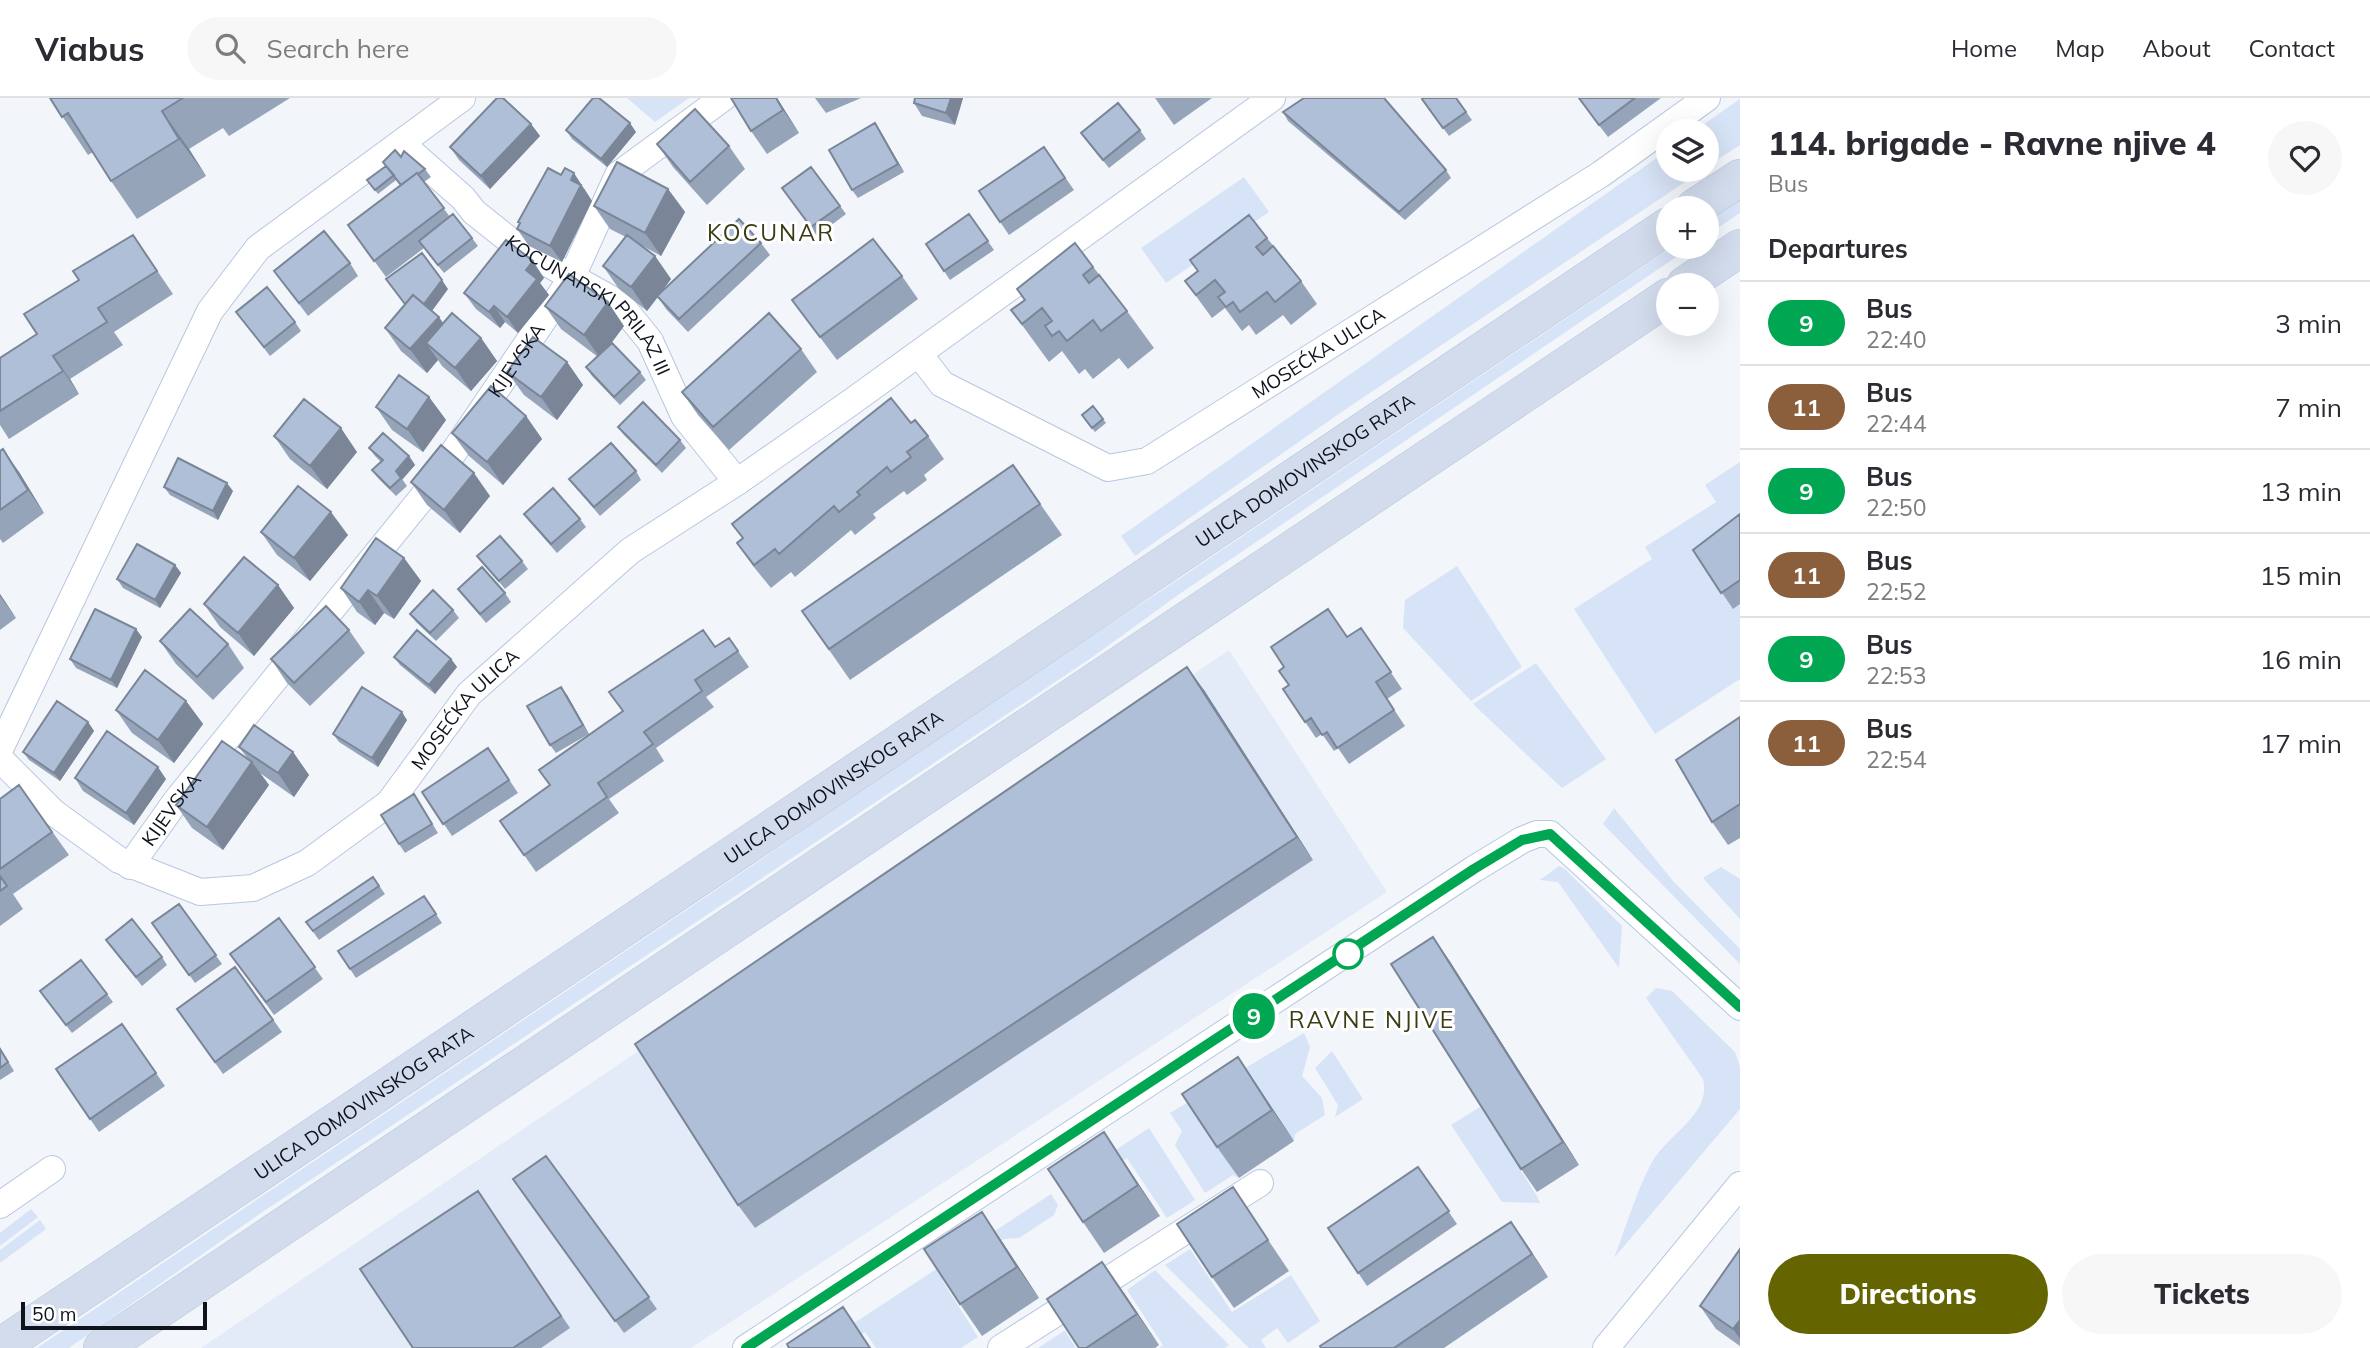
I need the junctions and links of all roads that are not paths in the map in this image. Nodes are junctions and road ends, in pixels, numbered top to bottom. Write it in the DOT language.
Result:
graph roads {
  1 [pos="462,98"];
  2 [pos="723,98"];
  3 [pos="1272,98"];
  4 [pos="1707,98"];
  5 [pos="412,153"];
  6 [pos="1740,178"];
  7 [pos="1712,196"];
  8 [pos="1656,234"];
  9 [pos="1740,248"];
  10 [pos="1703,273"];
  11 [pos="571,279"];
  12 [pos="1656,305"];
  13 [pos="919,354"];
  14 [pos="737,482"];
  15 [pos="0,749"];
  16 [pos="0,759"];
  17 [pos="130,866"];
  18 [pos="1740,1007"];
  19 [pos="52,1169"];
  20 [pos="1259,1183"];
  21 [pos="1740,1185"];
  22 [pos="0,1205"];
  23 [pos="0,1347"];
  24 [pos="103,1348"];
  25 [pos="746,1348"];
  26 [pos="1001,1348"];
  27 [pos="1606,1348"];
  1 -- 15 [label="street"];
  2 -- 11 [label="street, KIJEVSKA"];
  3 -- 13 [label="street, MOSEĆKA ULICA"];
  4 -- 13 [label="street, MOSEĆKA ULICA"];
  5 -- 11 [label="street, KOCUNARSKI PRILAZ III"];
  6 -- 7 [label="main road"];
  8 -- 23 [label="main road, ULICA DOMOVINSKOG RATA"];
  9 -- 10 [label="main road"];
  11 -- 14 [label="street, KOCUNARSKI PRILAZ III"];
  11 -- 17 [label="street, KIJEVSKA"];
  12 -- 24 [label="main road"];
  13 -- 14 [label="street, MOSEĆKA ULICA"];
  14 -- 17 [label="street, MOSEĆKA ULICA"];
  16 -- 17 [label="street, MOSEĆKA ULICA"];
  18 -- 25 [label="street"];
  19 -- 22 [label="street"];
  20 -- 26 [label="street"];
  21 -- 27 [label="street"];
}
